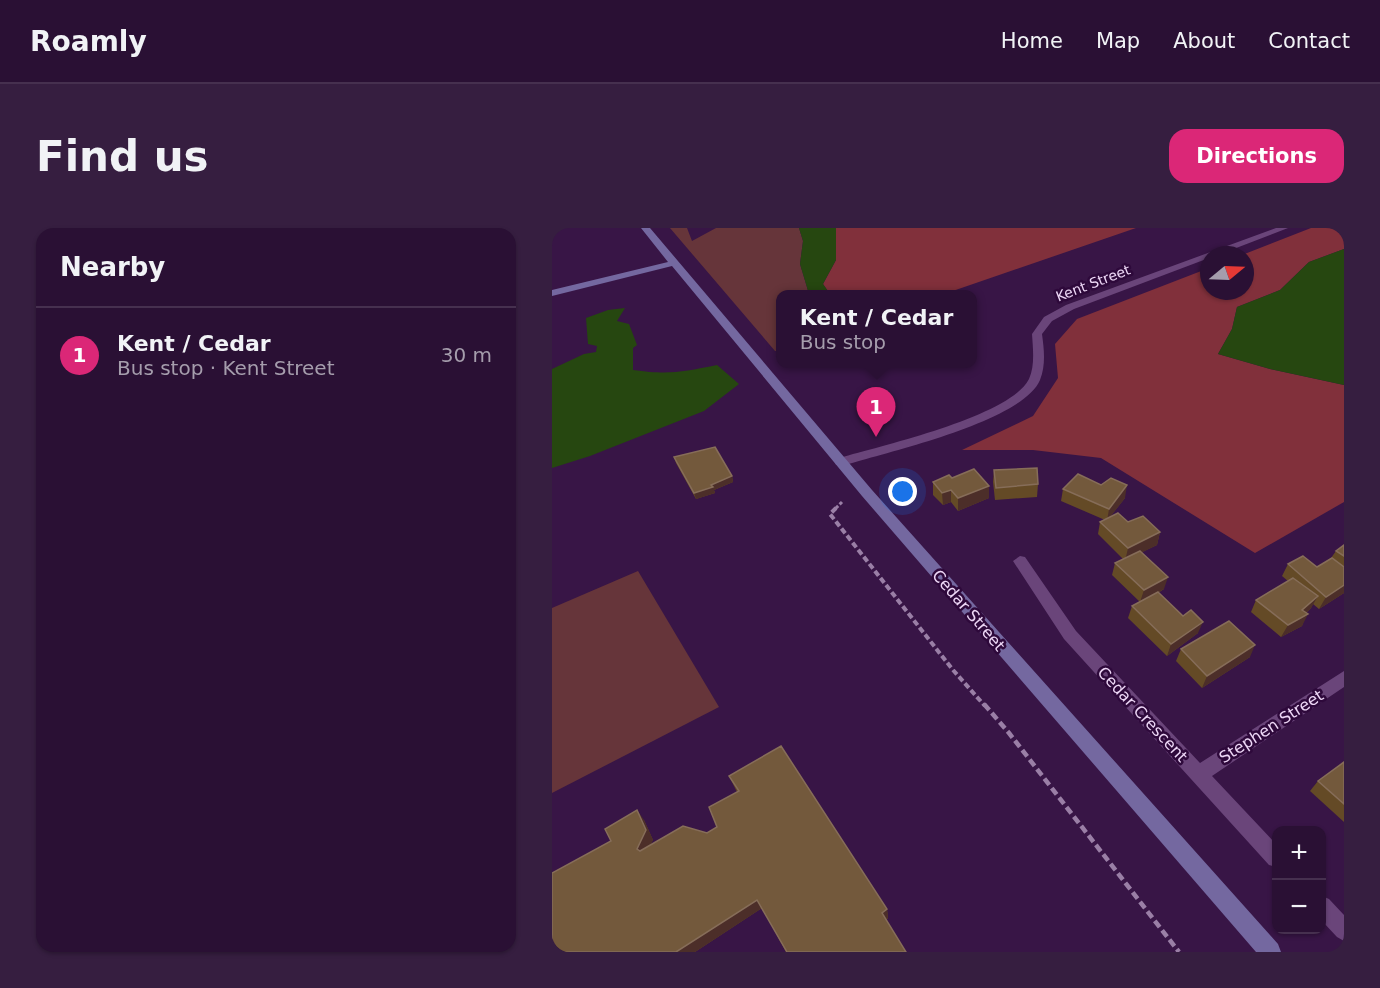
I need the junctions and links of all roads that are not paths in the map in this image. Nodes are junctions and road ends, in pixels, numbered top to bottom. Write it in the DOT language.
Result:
graph roads {
  1 [pos="645,228"];
  2 [pos="1284,228"];
  3 [pos="1235,246"];
  4 [pos="1200,259"];
  5 [pos="674,263"];
  6 [pos="552,293"];
  7 [pos="841,462"];
  8 [pos="1020,561"];
  9 [pos="1344,678"];
  10 [pos="1199,774"];
  11 [pos="1272,854"];
  12 [pos="1326,910"];
  13 [pos="1344,930"];
  14 [pos="1270,952"];
  1 -- 5 [label="main road, Cedar Street"];
  2 -- 3 [label="street, Kent Street"];
  4 -- 7 [label="street, Kent Street"];
  5 -- 6 [label="main road"];
  5 -- 7 [label="main road, Cedar Street"];
  7 -- 14 [label="main road, Cedar Street"];
  8 -- 10 [label="street, Cedar Crescent"];
  9 -- 10 [label="street, Stephen Street"];
  10 -- 11 [label="street, Cedar Crescent"];
  12 -- 13 [label="street"];
}
